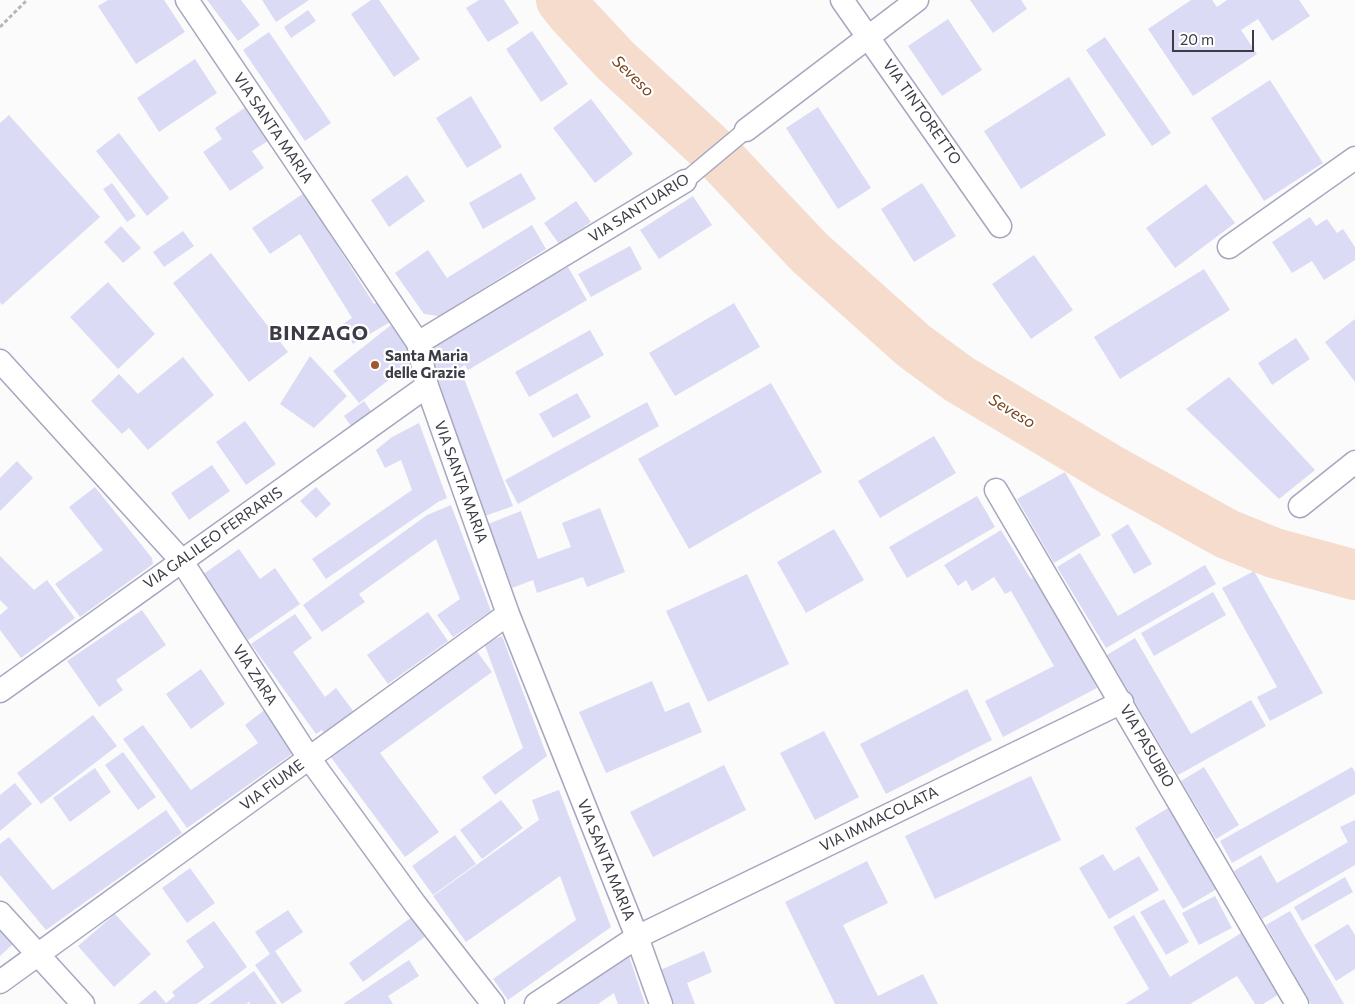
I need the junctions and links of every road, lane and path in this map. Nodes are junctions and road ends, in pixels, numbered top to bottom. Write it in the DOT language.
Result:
graph roads {
  1 [pos="28,0"];
  2 [pos="187,0"];
  3 [pos="842,0"];
  4 [pos="917,0"];
  5 [pos="0,27"];
  6 [pos="869,36"];
  7 [pos="746,130"];
  8 [pos="1355,158"];
  9 [pos="685,181"];
  10 [pos="1000,226"];
  11 [pos="1229,247"];
  12 [pos="418,343"];
  13 [pos="0,361"];
  14 [pos="427,386"];
  15 [pos="1355,462"];
  16 [pos="996,490"];
  17 [pos="1300,506"];
  18 [pos="181,560"];
  19 [pos="508,614"];
  20 [pos="0,691"];
  21 [pos="1122,702"];
  22 [pos="309,758"];
  23 [pos="0,913"];
  24 [pos="637,937"];
  25 [pos="37,956"];
  26 [pos="0,982"];
  27 [pos="83,1004"];
  28 [pos="493,1004"];
  29 [pos="536,1004"];
  30 [pos="661,1004"];
  31 [pos="1296,1004"];
  1 -- 5 [label="path"];
  2 -- 12 [label="street, VIA SANTA MARIA"];
  3 -- 6 [label="street, VIA TINTORETTO"];
  4 -- 6 [label="street, VIA SANTUARIO"];
  6 -- 7 [label="street, VIA SANTUARIO"];
  6 -- 10 [label="street, VIA TINTORETTO"];
  7 -- 9 [label="street, VIA SANTUARIO"];
  8 -- 11 [label="street"];
  9 -- 12 [label="street, VIA SANTUARIO"];
  12 -- 14 [label="street, VIA SANTA MARIA"];
  13 -- 18 [label="street, VIA ZARA"];
  14 -- 18 [label="street, VIA GALILEO FERRARIS"];
  14 -- 19 [label="street, VIA SANTA MARIA"];
  15 -- 17 [label="street"];
  16 -- 21 [label="street, VIA PASUBIO"];
  18 -- 20 [label="street, VIA GALILEO FERRARIS"];
  18 -- 22 [label="street, VIA ZARA"];
  19 -- 22 [label="street, VIA FIUME"];
  19 -- 24 [label="street, VIA SANTA MARIA"];
  21 -- 24 [label="street, VIA IMMACOLATA"];
  21 -- 31 [label="street, VIA PASUBIO"];
  22 -- 25 [label="street, VIA FIUME"];
  22 -- 28 [label="street, VIA ZARA"];
  23 -- 25 [label="street"];
  24 -- 29 [label="street, VIA IMMACOLATA"];
  24 -- 30 [label="street, VIA SANTA MARIA"];
  25 -- 26 [label="street, VIA FIUME"];
  25 -- 27 [label="street"];
}
